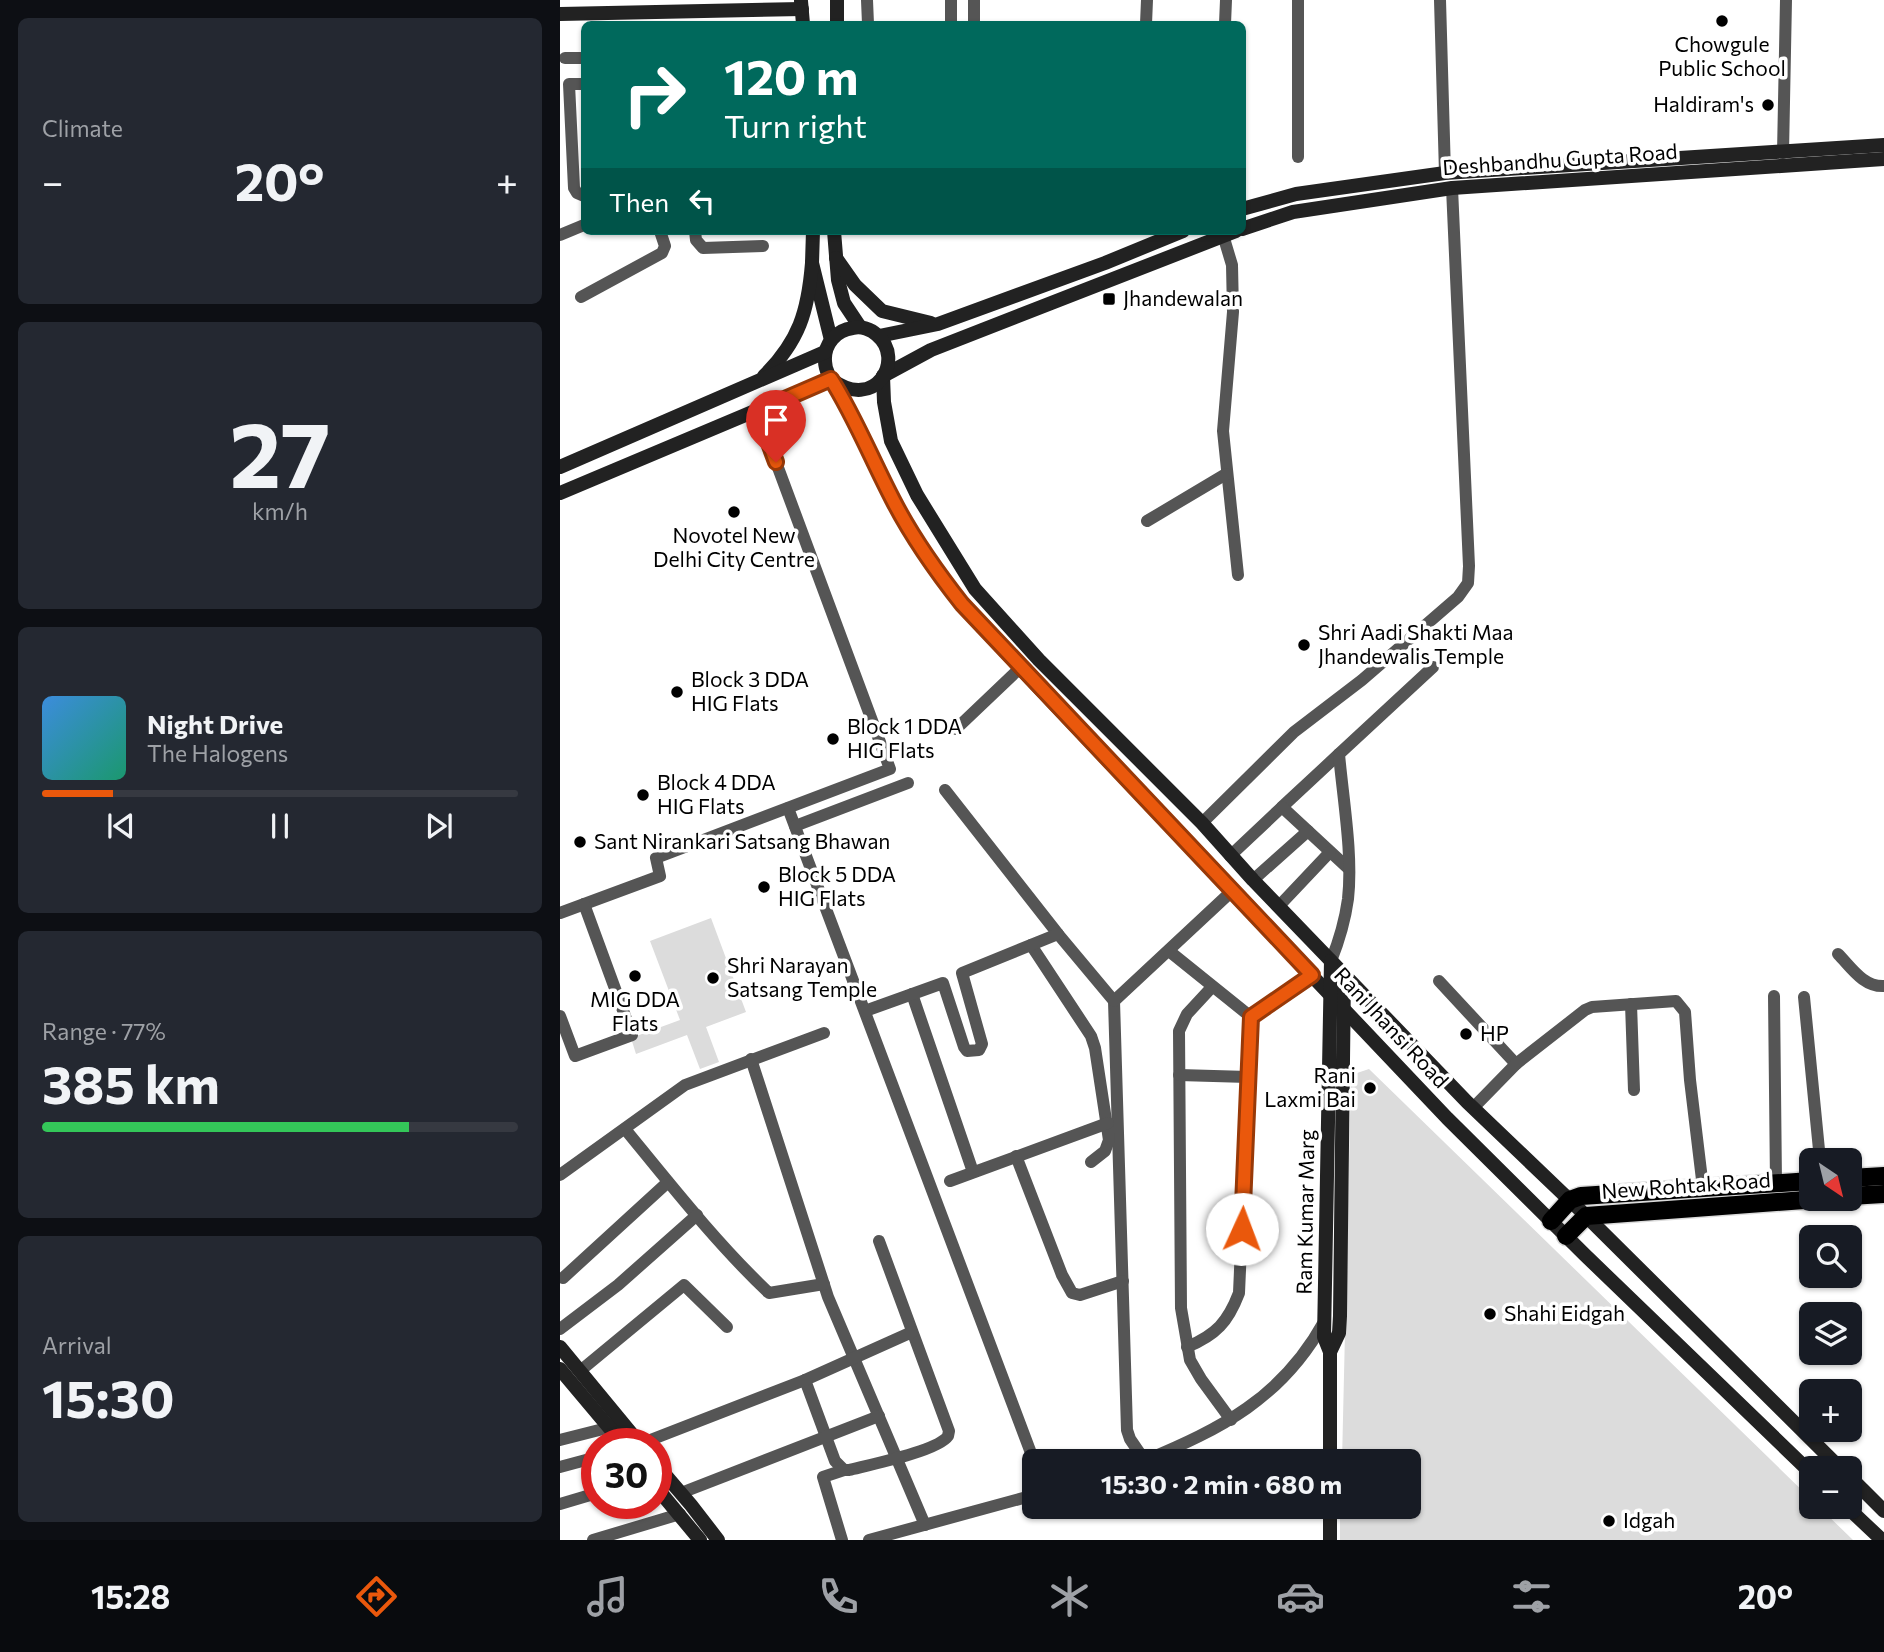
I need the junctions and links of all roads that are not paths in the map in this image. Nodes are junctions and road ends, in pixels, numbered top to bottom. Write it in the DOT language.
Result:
graph roads {
  1 [pos="837,0"];
  2 [pos="867,0"];
  3 [pos="951,0"];
  4 [pos="974,0"];
  5 [pos="1147,0"];
  6 [pos="1226,0"];
  7 [pos="1298,0"];
  8 [pos="1440,0"];
  9 [pos="1786,0"];
  10 [pos="802,4"];
  11 [pos="560,14"];
  12 [pos="627,18"];
  13 [pos="837,21"];
  14 [pos="868,21"];
  15 [pos="951,21"];
  16 [pos="974,21"];
  17 [pos="1146,21"];
  18 [pos="1225,21"];
  19 [pos="565,58"];
  20 [pos="581,58"];
  21 [pos="581,84"];
  22 [pos="566,108"];
  23 [pos="581,138"];
  24 [pos="570,139"];
  25 [pos="1884,145"];
  26 [pos="1783,153"];
  27 [pos="1298,157"];
  28 [pos="1884,159"];
  29 [pos="578,166"];
  30 [pos="1445,173"];
  31 [pos="1452,188"];
  32 [pos="581,194"];
  33 [pos="1246,208"];
  34 [pos="581,226"];
  35 [pos="1246,228"];
  36 [pos="560,235"];
  37 [pos="661,235"];
  38 [pos="695,235"];
  39 [pos="813,235"];
  40 [pos="834,235"];
  41 [pos="1173,235"];
  42 [pos="1216,235"];
  43 [pos="1229,235"];
  44 [pos="1196,238"];
  45 [pos="763,246"];
  46 [pos="836,258"];
  47 [pos="812,263"];
  48 [pos="581,297"];
  49 [pos="938,324"];
  50 [pos="860,327"];
  51 [pos="879,336"];
  52 [pos="828,346"];
  53 [pos="883,376"];
  54 [pos="831,379"];
  55 [pos="758,382"];
  56 [pos="757,411"];
  57 [pos="560,467"];
  58 [pos="1226,474"];
  59 [pos="560,493"];
  60 [pos="1147,521"];
  61 [pos="1238,575"];
  62 [pos="1433,667"];
  63 [pos="1020,668"];
  64 [pos="956,729"];
  65 [pos="1339,754"];
  66 [pos="908,783"];
  67 [pos="945,790"];
  68 [pos="1282,807"];
  69 [pos="788,808"];
  70 [pos="1202,824"];
  71 [pos="795,826"];
  72 [pos="1308,831"];
  73 [pos="1330,852"];
  74 [pos="1230,856"];
  75 [pos="1349,869"];
  76 [pos="1253,880"];
  77 [pos="1232,891"];
  78 [pos="584,904"];
  79 [pos="1279,906"];
  80 [pos="560,913"];
  81 [pos="1058,934"];
  82 [pos="1031,945"];
  83 [pos="1169,951"];
  84 [pos="1838,954"];
  85 [pos="1331,961"];
  86 [pos="1312,975"];
  87 [pos="1344,975"];
  88 [pos="1439,981"];
  89 [pos="1884,986"];
  90 [pos="1212,987"];
  91 [pos="912,994"];
  92 [pos="1331,995"];
  93 [pos="1774,996"];
  94 [pos="1804,997"];
  95 [pos="1114,1001"];
  96 [pos="1631,1004"];
  97 [pos="1343,1008"];
  98 [pos="865,1011"];
  99 [pos="560,1016"];
  100 [pos="1251,1017"];
  101 [pos="824,1033"];
  102 [pos="751,1059"];
  103 [pos="1516,1064"];
  104 [pos="1179,1075"];
  105 [pos="1248,1077"];
  106 [pos="1634,1090"];
  107 [pos="1473,1108"];
  108 [pos="1108,1123"];
  109 [pos="625,1129"];
  110 [pos="1819,1148"];
  111 [pos="1016,1156"];
  112 [pos="1091,1162"];
  113 [pos="972,1172"];
  114 [pos="560,1175"];
  115 [pos="1884,1176"];
  116 [pos="1862,1177"];
  117 [pos="950,1181"];
  118 [pos="668,1182"];
  119 [pos="1799,1182"];
  120 [pos="1776,1183"];
  121 [pos="1703,1188"];
  122 [pos="1884,1194"];
  123 [pos="1862,1195"];
  124 [pos="1570,1200"];
  125 [pos="1799,1200"];
  126 [pos="697,1215"];
  127 [pos="1586,1216"];
  128 [pos="1551,1221"];
  129 [pos="1566,1236"];
  130 [pos="878,1241"];
  131 [pos="563,1278"];
  132 [pos="1123,1281"];
  133 [pos="824,1284"];
  134 [pos="1324,1322"];
  135 [pos="727,1327"];
  136 [pos="560,1329"];
  137 [pos="912,1332"];
  138 [pos="1187,1347"];
  139 [pos="560,1348"];
  140 [pos="1330,1352"];
  141 [pos="854,1358"];
  142 [pos="566,1373"];
  143 [pos="805,1380"];
  144 [pos="879,1416"];
  145 [pos="1231,1420"];
  146 [pos="611,1427"];
  147 [pos="623,1428"];
  148 [pos="672,1432"];
  149 [pos="827,1436"];
  150 [pos="560,1440"];
  151 [pos="1029,1449"];
  152 [pos="1137,1449"];
  153 [pos="1172,1449"];
  154 [pos="1330,1449"];
  155 [pos="1828,1456"];
  156 [pos="897,1458"];
  157 [pos="1799,1461"];
  158 [pos="581,1462"];
  159 [pos="560,1468"];
  160 [pos="844,1470"];
  161 [pos="672,1483"];
  162 [pos="1862,1489"];
  163 [pos="681,1493"];
  164 [pos="581,1498"];
  165 [pos="1022,1498"];
  166 [pos="560,1504"];
  167 [pos="672,1505"];
  168 [pos="1884,1511"];
  169 [pos="680,1514"];
  170 [pos="1330,1519"];
  171 [pos="1860,1519"];
  172 [pos="925,1525"];
  173 [pos="593,1540"];
  174 [pos="700,1540"];
  175 [pos="718,1540"];
  176 [pos="842,1540"];
  177 [pos="869,1540"];
  178 [pos="1330,1540"];
  179 [pos="1882,1540"];
  1 -- 13 [label="main road"];
  2 -- 14 [label="street"];
  3 -- 15 [label="street"];
  4 -- 16 [label="street"];
  5 -- 17 [label="street"];
  6 -- 18 [label="street"];
  7 -- 27 [label="street"];
  8 -- 30 [label="street"];
  9 -- 26 [label="street"];
  10 -- 12 [label="main road"];
  11 -- 12 [label="main road"];
  19 -- 20 [label="street"];
  21 -- 22 [label="street"];
  22 -- 24 [label="street"];
  23 -- 24 [label="street"];
  24 -- 29 [label="street"];
  25 -- 26 [label="main road, Deshbandhu Gupta Road"];
  26 -- 30 [label="main road, Deshbandhu Gupta Road"];
  28 -- 31 [label="main road, Deshbandhu Gupta Road"];
  29 -- 32 [label="street"];
  30 -- 31 [label="main road"];
  30 -- 33 [label="main road, Deshbandhu Gupta Road"];
  31 -- 35 [label="main road, Deshbandhu Gupta Road"];
  31 -- 70 [label="street"];
  34 -- 36 [label="street"];
  37 -- 48 [label="street"];
  38 -- 45 [label="street"];
  39 -- 47 [label="main road"];
  40 -- 46 [label="main road"];
  41 -- 49 [label="main road"];
  42 -- 44 [label="main road"];
  43 -- 58 [label="street"];
  44 -- 53 [label="main road"];
  46 -- 49 [label="main road"];
  46 -- 50 [label="main road"];
  47 -- 52 [label="main road"];
  47 -- 55 [label="main road"];
  49 -- 51 [label="main road"];
  50 -- 51 [label="main road"];
  50 -- 52 [label="main road"];
  51 -- 53 [label="main road"];
  52 -- 54 [label="main road"];
  52 -- 55 [label="main road"];
  53 -- 54 [label="main road"];
  53 -- 70 [label="main road, Rani Jhansi Road"];
  54 -- 56 [label="main road"];
  54 -- 63 [label="main road, Rani Jhansi Road"];
  55 -- 57 [label="main road"];
  56 -- 59 [label="main road"];
  56 -- 69 [label="street"];
  58 -- 60 [label="street"];
  58 -- 61 [label="street"];
  62 -- 65 [label="street"];
  63 -- 64 [label="street"];
  63 -- 77 [label="main road, Rani Jhansi Road"];
  65 -- 68 [label="street"];
  65 -- 75 [label="street"];
  66 -- 71 [label="street"];
  67 -- 81 [label="street"];
  68 -- 72 [label="street"];
  68 -- 74 [label="street"];
  69 -- 71 [label="street"];
  69 -- 78 [label="street"];
  70 -- 74 [label="main road, Rani Jhansi Road"];
  71 -- 98 [label="street"];
  72 -- 73 [label="street"];
  72 -- 76 [label="street"];
  73 -- 75 [label="street"];
  73 -- 79 [label="street"];
  74 -- 76 [label="main road, Rani Jhansi Road"];
  75 -- 85 [label="street"];
  76 -- 79 [label="main road, Rani Jhansi Road"];
  77 -- 83 [label="street"];
  77 -- 86 [label="main road, Rani Jhansi Road"];
  78 -- 80 [label="street"];
  78 -- 99 [label="street"];
  79 -- 85 [label="main road, Rani Jhansi Road"];
  81 -- 82 [label="street"];
  81 -- 95 [label="street"];
  82 -- 91 [label="street"];
  82 -- 108 [label="street"];
  83 -- 90 [label="street"];
  83 -- 95 [label="street"];
  84 -- 89 [label="street"];
  85 -- 87 [label="main road, Rani Jhansi Road"];
  85 -- 92 [label="main road, Ram Kumar Marg"];
  86 -- 92 [label="main road, Rani Jhansi Road"];
  86 -- 100 [label="street"];
  87 -- 97 [label="main road"];
  87 -- 107 [label="main road, Rani Jhansi Road"];
  88 -- 103 [label="street"];
  90 -- 100 [label="street"];
  90 -- 104 [label="street"];
  91 -- 98 [label="street"];
  91 -- 113 [label="street"];
  92 -- 97 [label="main road, Rani Jhansi Road"];
  92 -- 134 [label="main road, Ram Kumar Marg"];
  93 -- 120 [label="street"];
  94 -- 110 [label="street"];
  95 -- 132 [label="street"];
  96 -- 103 [label="street"];
  96 -- 106 [label="street"];
  96 -- 121 [label="street"];
  97 -- 128 [label="main road, Rani Jhansi Road"];
  97 -- 140 [label="main road"];
  98 -- 151 [label="street"];
  100 -- 105 [label="street"];
  101 -- 102 [label="street"];
  102 -- 109 [label="street"];
  102 -- 133 [label="street"];
  103 -- 107 [label="street"];
  104 -- 105 [label="street"];
  104 -- 138 [label="street"];
  105 -- 138 [label="street"];
  107 -- 124 [label="main road, Rani Jhansi Road"];
  108 -- 111 [label="street"];
  108 -- 112 [label="street"];
  109 -- 114 [label="street"];
  109 -- 118 [label="street"];
  111 -- 113 [label="street"];
  111 -- 132 [label="street"];
  113 -- 117 [label="street"];
  115 -- 116 [label="main road"];
  118 -- 126 [label="street"];
  118 -- 131 [label="street"];
  119 -- 120 [label="main road, New Rohtak Road"];
  120 -- 121 [label="main road, New Rohtak Road"];
  121 -- 124 [label="main road, New Rohtak Road"];
  122 -- 123 [label="main road"];
  124 -- 127 [label="main road, Rani Jhansi Road"];
  124 -- 128 [label="main road"];
  125 -- 127 [label="main road, New Rohtak Road"];
  126 -- 133 [label="street"];
  126 -- 136 [label="street"];
  127 -- 129 [label="main road, New Rohtak Road"];
  127 -- 155 [label="main road, Rani Jhansi Road"];
  128 -- 129 [label="main road, Rani Jhansi Road"];
  129 -- 157 [label="main road, Rani Jhansi Road"];
  130 -- 137 [label="street"];
  132 -- 152 [label="street"];
  133 -- 141 [label="street"];
  134 -- 140 [label="main road, Ram Kumar Marg"];
  134 -- 145 [label="street"];
  135 -- 142 [label="street"];
  137 -- 141 [label="street"];
  137 -- 156 [label="street"];
  138 -- 145 [label="street"];
  139 -- 142 [label="main road"];
  140 -- 154 [label="main road, Ram Kumar Marg"];
  141 -- 143 [label="street"];
  141 -- 144 [label="street"];
  142 -- 146 [label="main road"];
  142 -- 147 [label="main road"];
  143 -- 148 [label="street"];
  143 -- 149 [label="street"];
  144 -- 149 [label="street"];
  144 -- 156 [label="street"];
  145 -- 153 [label="street"];
  146 -- 150 [label="street"];
  149 -- 160 [label="street"];
  149 -- 163 [label="street"];
  156 -- 160 [label="street"];
  156 -- 172 [label="street"];
  158 -- 159 [label="street"];
  160 -- 176 [label="street"];
  161 -- 163 [label="main road"];
  162 -- 168 [label="main road"];
  163 -- 175 [label="main road"];
  164 -- 166 [label="street"];
  165 -- 172 [label="street"];
  167 -- 169 [label="main road"];
  169 -- 173 [label="street"];
  169 -- 174 [label="main road"];
  170 -- 178 [label="main road"];
  171 -- 179 [label="main road"];
  172 -- 177 [label="street"];
}
